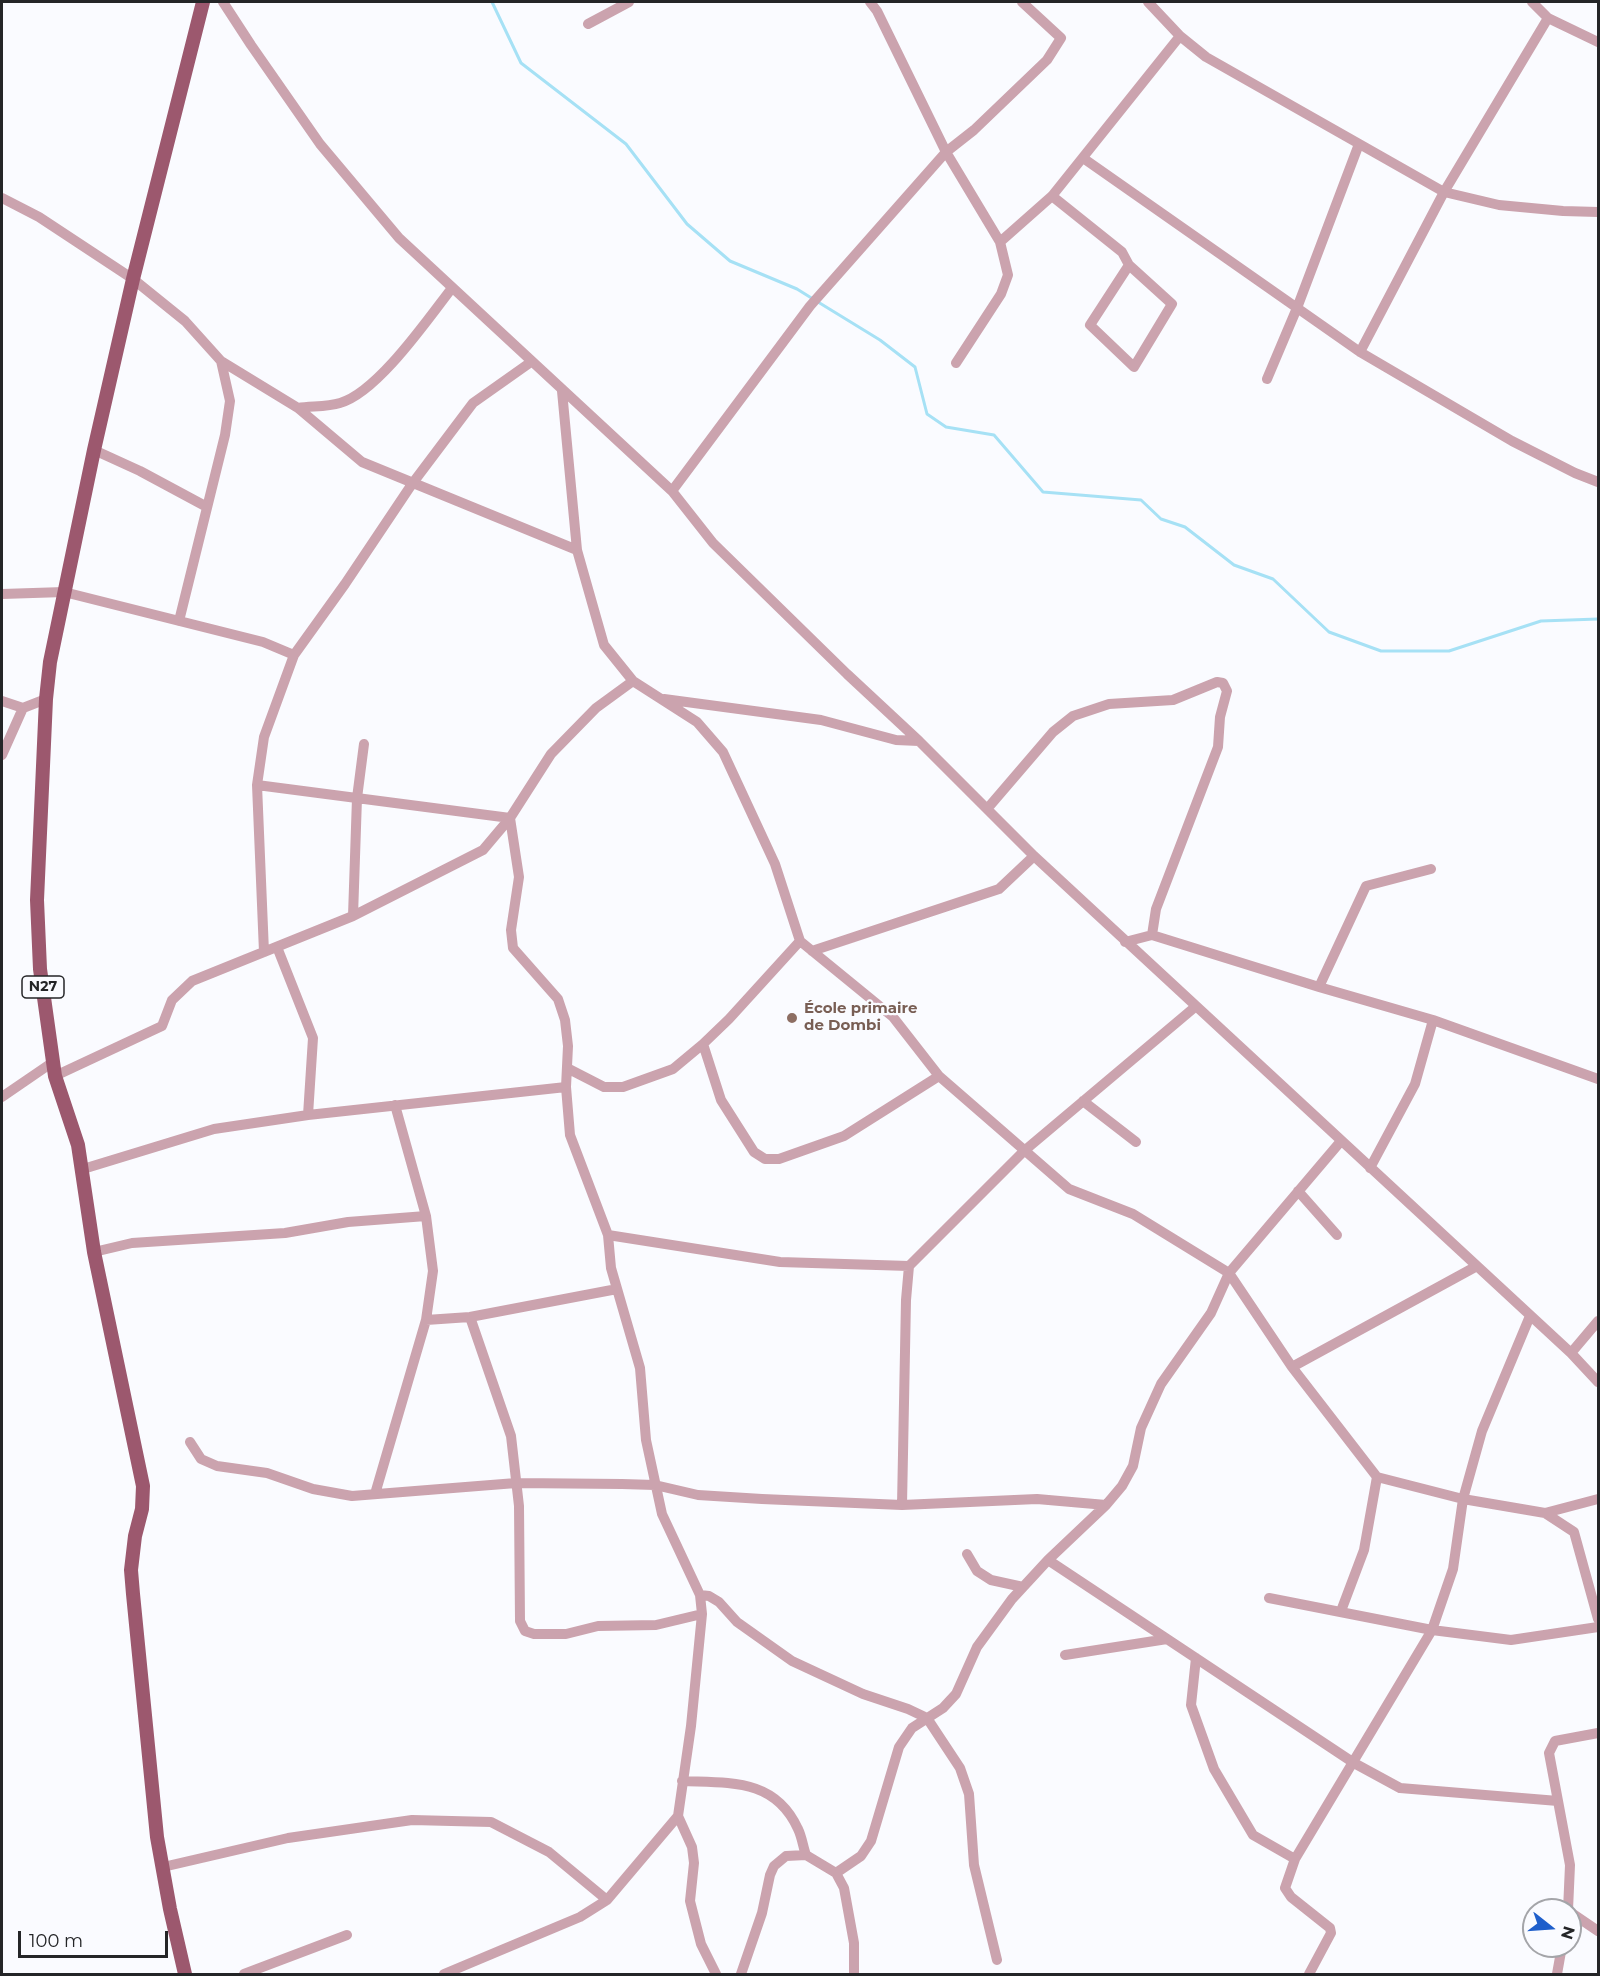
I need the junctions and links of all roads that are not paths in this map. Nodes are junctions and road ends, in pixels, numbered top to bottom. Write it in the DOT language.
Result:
graph roads {
  1 [pos="203,2"];
  2 [pos="223,2"];
  3 [pos="629,2"];
  4 [pos="870,2"];
  5 [pos="1022,2"];
  6 [pos="1148,2"];
  7 [pos="1532,2"];
  8 [pos="1548,18"];
  9 [pos="588,24"];
  10 [pos="1180,36"];
  11 [pos="1599,42"];
  12 [pos="1359,144"];
  13 [pos="946,152"];
  14 [pos="1083,158"];
  15 [pos="1444,192"];
  16 [pos="1052,196"];
  17 [pos="2,198"];
  18 [pos="1599,212"];
  19 [pos="1000,242"];
  20 [pos="1129,265"];
  21 [pos="133,279"];
  22 [pos="452,288"];
  23 [pos="1297,308"];
  24 [pos="1360,352"];
  25 [pos="221,361"];
  26 [pos="531,362"];
  27 [pos="956,363"];
  28 [pos="1267,379"];
  29 [pos="562,391"];
  30 [pos="298,408"];
  31 [pos="94,450"];
  32 [pos="1599,482"];
  33 [pos="412,484"];
  34 [pos="672,491"];
  35 [pos="207,507"];
  36 [pos="577,550"];
  37 [pos="64,592"];
  38 [pos="2,594"];
  39 [pos="179,621"];
  40 [pos="294,655"];
  41 [pos="633,681"];
  42 [pos="46,699"];
  43 [pos="661,699"];
  44 [pos="2,701"];
  45 [pos="23,708"];
  46 [pos="919,741"];
  47 [pos="364,744"];
  48 [pos="2,755"];
  49 [pos="257,785"];
  50 [pos="357,798"];
  51 [pos="987,809"];
  52 [pos="510,818"];
  53 [pos="1034,856"];
  54 [pos="1431,869"];
  55 [pos="353,916"];
  56 [pos="1152,935"];
  57 [pos="800,941"];
  58 [pos="1125,942"];
  59 [pos="277,947"];
  60 [pos="812,951"];
  61 [pos="264,952"];
  62 [pos="1319,987"];
  63 [pos="1195,1006"];
  64 [pos="1433,1020"];
  65 [pos="703,1044"];
  66 [pos="53,1062"];
  67 [pos="567,1068"];
  68 [pos="55,1076"];
  69 [pos="939,1076"];
  70 [pos="1599,1078"];
  71 [pos="567,1087"];
  72 [pos="2,1097"];
  73 [pos="1083,1101"];
  74 [pos="395,1105"];
  75 [pos="308,1115"];
  76 [pos="1341,1141"];
  77 [pos="1136,1142"];
  78 [pos="1024,1151"];
  79 [pos="1370,1168"];
  80 [pos="83,1170"];
  81 [pos="1298,1191"];
  82 [pos="426,1216"];
  83 [pos="608,1235"];
  84 [pos="1337,1235"];
  85 [pos="94,1252"];
  86 [pos="909,1266"];
  87 [pos="1477,1266"];
  88 [pos="1229,1273"];
  89 [pos="617,1288"];
  90 [pos="1530,1316"];
  91 [pos="470,1317"];
  92 [pos="426,1320"];
  93 [pos="1599,1321"];
  94 [pos="1571,1353"];
  95 [pos="1292,1367"];
  96 [pos="1599,1382"];
  97 [pos="190,1442"];
  98 [pos="1377,1478"];
  99 [pos="516,1483"];
  100 [pos="654,1485"];
  101 [pos="375,1494"];
  102 [pos="1463,1498"];
  103 [pos="1599,1499"];
  104 [pos="902,1505"];
  105 [pos="1106,1505"];
  106 [pos="1545,1513"];
  107 [pos="967,1554"];
  108 [pos="1048,1560"];
  109 [pos="1023,1587"];
  110 [pos="700,1595"];
  111 [pos="1269,1598"];
  112 [pos="1341,1611"];
  113 [pos="702,1614"];
  114 [pos="1599,1619"];
  115 [pos="1599,1627"];
  116 [pos="1432,1630"];
  117 [pos="1167,1639"];
  118 [pos="1065,1655"];
  119 [pos="1196,1658"];
  120 [pos="927,1718"];
  121 [pos="1599,1733"];
  122 [pos="1354,1763"];
  123 [pos="682,1781"];
  124 [pos="1558,1801"];
  125 [pos="678,1816"];
  126 [pos="806,1855"];
  127 [pos="1295,1859"];
  128 [pos="162,1867"];
  129 [pos="836,1873"];
  130 [pos="1569,1898"];
  131 [pos="607,1900"];
  132 [pos="1582,1920"];
  133 [pos="1599,1931"];
  134 [pos="347,1935"];
  135 [pos="1560,1958"];
  136 [pos="997,1960"];
  137 [pos="185,1974"];
  138 [pos="243,1974"];
  139 [pos="444,1974"];
  140 [pos="716,1974"];
  141 [pos="741,1974"];
  142 [pos="854,1974"];
  143 [pos="1309,1974"];
  144 [pos="1557,1974"];
  1 -- 21 [label="main road, N27"];
  2 -- 22 [label="street"];
  3 -- 9 [label="street"];
  4 -- 13 [label="street"];
  5 -- 13 [label="street"];
  6 -- 10 [label="street"];
  7 -- 8 [label="street"];
  8 -- 11 [label="street"];
  8 -- 15 [label="street"];
  10 -- 12 [label="street"];
  10 -- 14 [label="street"];
  12 -- 15 [label="street"];
  12 -- 23 [label="street"];
  13 -- 19 [label="street"];
  13 -- 34 [label="street"];
  14 -- 16 [label="street"];
  14 -- 23 [label="street"];
  15 -- 18 [label="street"];
  15 -- 24 [label="street"];
  16 -- 19 [label="street"];
  16 -- 20 [label="street"];
  17 -- 21 [label="street"];
  19 -- 27 [label="street"];
  20 -- 20 [label="street"];
  21 -- 25 [label="street"];
  21 -- 31 [label="main road, N27"];
  22 -- 26 [label="street"];
  22 -- 30 [label="street"];
  23 -- 24 [label="street"];
  23 -- 28 [label="street"];
  24 -- 32 [label="street"];
  25 -- 30 [label="street"];
  25 -- 35 [label="street"];
  26 -- 29 [label="street"];
  26 -- 33 [label="street"];
  29 -- 34 [label="street"];
  29 -- 36 [label="street"];
  30 -- 33 [label="street"];
  31 -- 35 [label="street"];
  31 -- 37 [label="main road, N27"];
  33 -- 36 [label="street"];
  33 -- 40 [label="street"];
  34 -- 46 [label="street"];
  35 -- 39 [label="street"];
  36 -- 41 [label="street"];
  37 -- 38 [label="street"];
  37 -- 39 [label="street"];
  37 -- 42 [label="main road, N27"];
  39 -- 40 [label="street"];
  40 -- 49 [label="street"];
  41 -- 43 [label="street"];
  41 -- 52 [label="street"];
  42 -- 45 [label="street"];
  42 -- 66 [label="main road, N27"];
  43 -- 46 [label="street"];
  43 -- 57 [label="street"];
  44 -- 45 [label="street"];
  45 -- 48 [label="street"];
  46 -- 51 [label="street"];
  47 -- 50 [label="street"];
  49 -- 50 [label="street"];
  49 -- 61 [label="street"];
  50 -- 52 [label="street"];
  50 -- 55 [label="street"];
  51 -- 53 [label="street"];
  51 -- 56 [label="street"];
  52 -- 55 [label="street"];
  52 -- 67 [label="street"];
  53 -- 58 [label="street"];
  53 -- 60 [label="street"];
  54 -- 62 [label="street"];
  55 -- 59 [label="street"];
  56 -- 58 [label="street"];
  56 -- 62 [label="street"];
  57 -- 60 [label="street"];
  57 -- 65 [label="street"];
  58 -- 63 [label="street"];
  59 -- 61 [label="street"];
  59 -- 75 [label="street"];
  60 -- 69 [label="street"];
  61 -- 68 [label="street"];
  62 -- 64 [label="street"];
  63 -- 73 [label="street"];
  63 -- 76 [label="street"];
  64 -- 70 [label="street"];
  64 -- 79 [label="street"];
  65 -- 67 [label="street"];
  65 -- 69 [label="street"];
  66 -- 68 [label="main road, N27"];
  66 -- 72 [label="street"];
  67 -- 71 [label="street"];
  68 -- 80 [label="main road, N27"];
  69 -- 78 [label="street"];
  71 -- 74 [label="street"];
  71 -- 83 [label="street"];
  73 -- 77 [label="street"];
  73 -- 78 [label="street"];
  74 -- 75 [label="street"];
  74 -- 82 [label="street"];
  75 -- 80 [label="street"];
  76 -- 79 [label="street"];
  76 -- 81 [label="street"];
  78 -- 86 [label="street"];
  78 -- 88 [label="street"];
  79 -- 87 [label="street"];
  80 -- 85 [label="main road, N27"];
  81 -- 84 [label="street"];
  81 -- 88 [label="street"];
  82 -- 85 [label="street"];
  82 -- 92 [label="street"];
  83 -- 86 [label="street"];
  83 -- 89 [label="street"];
  85 -- 128 [label="main road, N27"];
  86 -- 104 [label="street"];
  87 -- 90 [label="street"];
  87 -- 95 [label="street"];
  88 -- 95 [label="street"];
  88 -- 105 [label="street"];
  89 -- 91 [label="street"];
  89 -- 100 [label="street"];
  90 -- 94 [label="street"];
  90 -- 102 [label="street"];
  91 -- 92 [label="street"];
  91 -- 99 [label="street"];
  92 -- 101 [label="street"];
  93 -- 94 [label="street"];
  94 -- 96 [label="street"];
  95 -- 98 [label="street"];
  97 -- 101 [label="street"];
  98 -- 102 [label="street"];
  98 -- 112 [label="street"];
  99 -- 100 [label="street"];
  99 -- 101 [label="street"];
  99 -- 113 [label="street"];
  100 -- 104 [label="street"];
  100 -- 110 [label="street"];
  102 -- 106 [label="street"];
  102 -- 116 [label="street"];
  103 -- 106 [label="street"];
  104 -- 105 [label="street"];
  105 -- 108 [label="street"];
  106 -- 114 [label="street"];
  107 -- 109 [label="street"];
  108 -- 109 [label="street"];
  108 -- 117 [label="street"];
  109 -- 120 [label="street"];
  110 -- 113 [label="street"];
  110 -- 120 [label="street"];
  111 -- 112 [label="street"];
  112 -- 116 [label="street"];
  113 -- 123 [label="street"];
  115 -- 116 [label="street"];
  116 -- 122 [label="street"];
  117 -- 118 [label="street"];
  117 -- 119 [label="street"];
  119 -- 122 [label="street"];
  119 -- 127 [label="street"];
  120 -- 129 [label="street"];
  120 -- 136 [label="street"];
  121 -- 124 [label="street"];
  122 -- 124 [label="street"];
  122 -- 127 [label="street"];
  123 -- 125 [label="street"];
  123 -- 126 [label="street"];
  124 -- 130 [label="street"];
  125 -- 131 [label="street"];
  125 -- 140 [label="street"];
  126 -- 129 [label="street"];
  126 -- 141 [label="street"];
  127 -- 143 [label="street"];
  128 -- 131 [label="street"];
  128 -- 137 [label="main road, N27"];
  129 -- 142 [label="street"];
  131 -- 139 [label="street"];
  132 -- 133 [label="street"];
  134 -- 138 [label="street"];
  135 -- 144 [label="street"];
}
